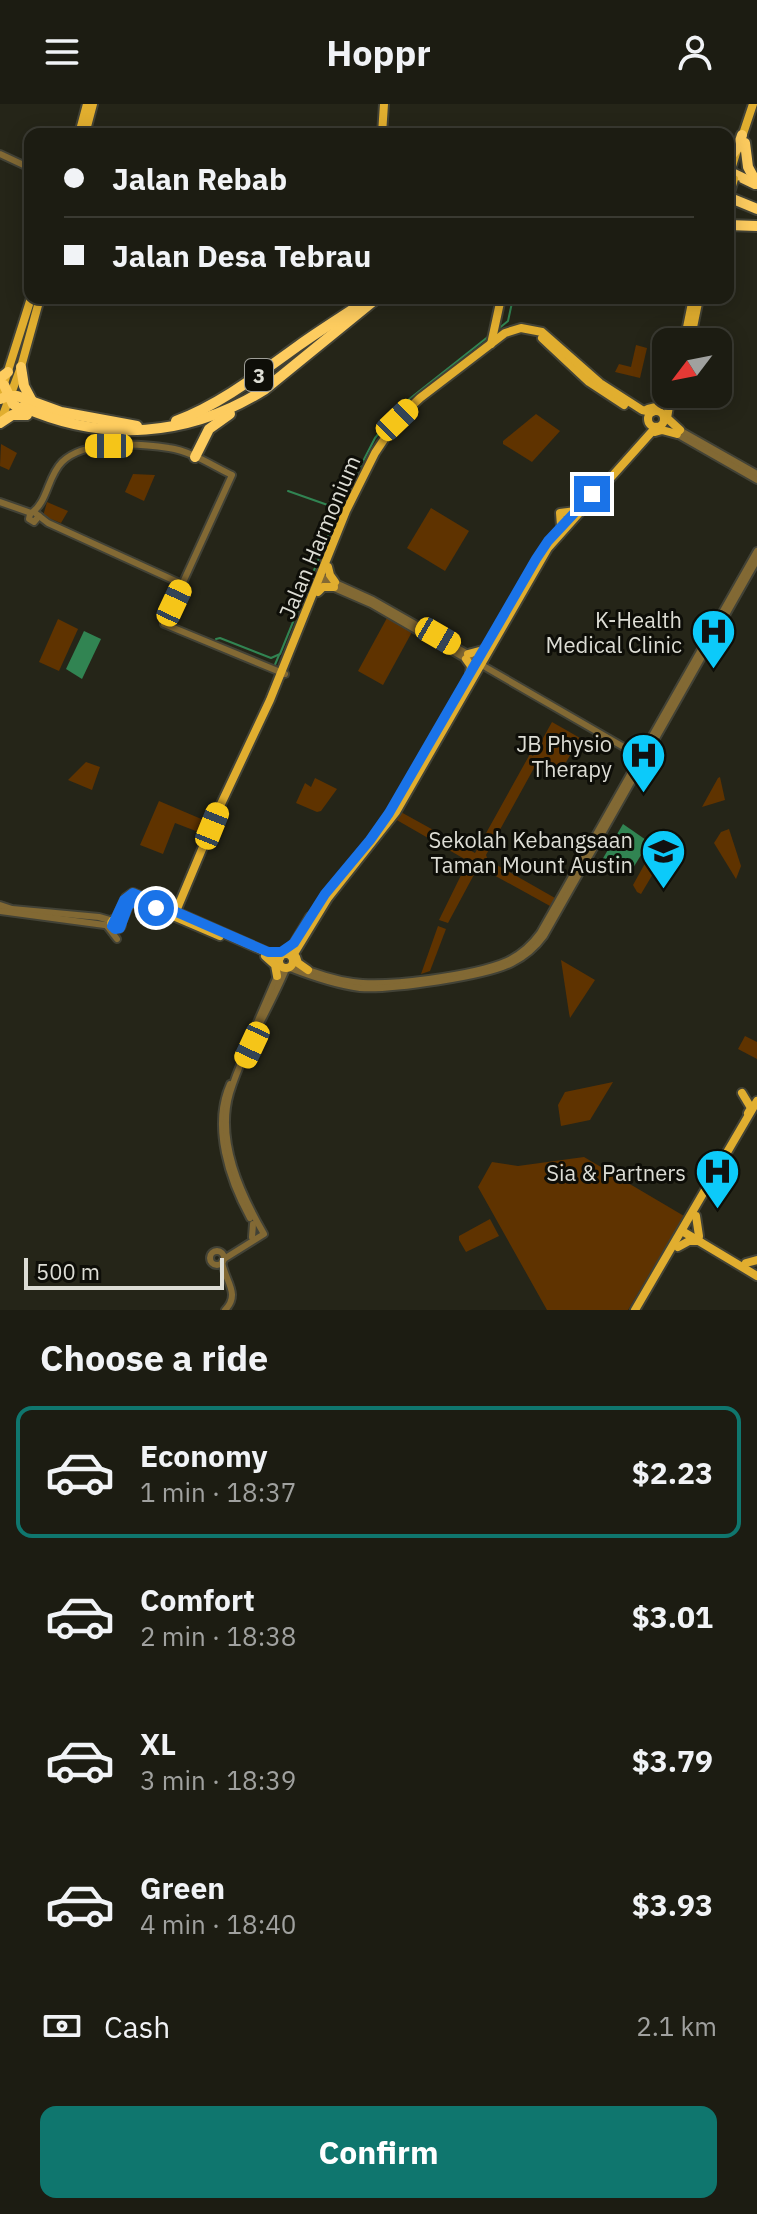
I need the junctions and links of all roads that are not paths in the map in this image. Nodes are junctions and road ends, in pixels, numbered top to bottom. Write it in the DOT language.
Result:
graph roads {
  1 [pos="90,104"];
  2 [pos="387,104"];
  3 [pos="755,106"];
  4 [pos="81,128"];
  5 [pos="86,128"];
  6 [pos="385,128"];
  7 [pos="744,139"];
  8 [pos="734,153"];
  9 [pos="0,154"];
  10 [pos="24,165"];
  11 [pos="734,167"];
  12 [pos="734,176"];
  13 [pos="757,184"];
  14 [pos="734,197"];
  15 [pos="734,199"];
  16 [pos="757,203"];
  17 [pos="757,209"];
  18 [pos="734,226"];
  19 [pos="757,226"];
  20 [pos="743,228"];
  21 [pos="734,232"];
  22 [pos="30,304"];
  23 [pos="38,304"];
  24 [pos="360,304"];
  25 [pos="370,304"];
  26 [pos="502,304"];
  27 [pos="692,304"];
  28 [pos="693,304"];
  29 [pos="686,328"];
  30 [pos="691,328"];
  31 [pos="494,338"];
  32 [pos="19,362"];
  33 [pos="5,392"];
  34 [pos="248,400"];
  35 [pos="627,403"];
  36 [pos="25,406"];
  37 [pos="652,408"];
  38 [pos="662,408"];
  39 [pos="668,408"];
  40 [pos="656,419"];
  41 [pos="0,423"];
  42 [pos="678,432"];
  43 [pos="642,440"];
  44 [pos="195,457"];
  45 [pos="757,477"];
  46 [pos="0,502"];
  47 [pos="35,516"];
  48 [pos="757,551"];
  49 [pos="757,560"];
  50 [pos="328,567"];
  51 [pos="320,582"];
  52 [pos="182,584"];
  53 [pos="334,585"];
  54 [pos="483,650"];
  55 [pos="467,656"];
  56 [pos="480,664"];
  57 [pos="279,669"];
  58 [pos="470,674"];
  59 [pos="671,707"];
  60 [pos="642,758"];
  61 [pos="0,908"];
  62 [pos="123,910"];
  63 [pos="178,911"];
  64 [pos="111,921"];
  65 [pos="118,938"];
  66 [pos="266,954"];
  67 [pos="286,963"];
  68 [pos="306,972"];
  69 [pos="221,1086"];
  70 [pos="742,1093"];
  71 [pos="224,1097"];
  72 [pos="757,1101"];
  73 [pos="757,1111"];
  74 [pos="746,1122"];
  75 [pos="696,1216"];
  76 [pos="685,1230"];
  77 [pos="259,1234"];
  78 [pos="699,1239"];
  79 [pos="678,1247"];
  80 [pos="219,1252"];
  81 [pos="221,1262"];
  82 [pos="754,1267"];
  83 [pos="225,1310"];
  84 [pos="638,1310"];
  1 -- 4 [label="main road"];
  1 -- 5 [label="main road"];
  2 -- 6 [label="main road"];
  3 -- 7 [label="main road"];
  7 -- 8 [label="highway"];
  7 -- 11 [label="main road"];
  7 -- 13 [label="highway"];
  9 -- 10 [label="street"];
  12 -- 13 [label="highway"];
  14 -- 16 [label="highway"];
  15 -- 17 [label="highway"];
  18 -- 20 [label="highway"];
  19 -- 20 [label="highway"];
  20 -- 21 [label="highway"];
  22 -- 32 [label="main road"];
  23 -- 32 [label="main road"];
  24 -- 36 [label="highway, 3"];
  25 -- 34 [label="highway, 3"];
  26 -- 31 [label="main road"];
  27 -- 29 [label="main road"];
  28 -- 30 [label="main road"];
  31 -- 35 [label="main road, Jalan Harmonium"];
  31 -- 50 [label="main road, Jalan Harmonium"];
  31 -- 51 [label="main road, Jalan Harmonium"];
  32 -- 33 [label="main road"];
  32 -- 33 [label="main road"];
  32 -- 36 [label="highway"];
  33 -- 36 [label="highway"];
  33 -- 41 [label="main road"];
  34 -- 36 [label="highway, 3"];
  34 -- 44 [label="highway"];
  35 -- 37 [label="main road"];
  35 -- 40 [label="main road, Jalan Harmonium"];
  35 -- 43 [label="main road"];
  36 -- 41 [label="highway"];
  38 -- 40 [label="main road"];
  39 -- 42 [label="main road"];
  40 -- 42 [label="street"];
  40 -- 43 [label="main road"];
  42 -- 43 [label="main road"];
  42 -- 45 [label="street"];
  43 -- 54 [label="main road"];
  43 -- 56 [label="main road"];
  44 -- 47 [label="street"];
  44 -- 52 [label="street"];
  46 -- 47 [label="street"];
  47 -- 52 [label="street"];
  48 -- 59 [label="street"];
  49 -- 59 [label="street"];
  50 -- 51 [label="main road, Jalan Harmonium"];
  50 -- 53 [label="main road"];
  51 -- 53 [label="street"];
  51 -- 53 [label="main road"];
  51 -- 57 [label="main road, Jalan Harmonium"];
  52 -- 57 [label="street"];
  53 -- 55 [label="street"];
  54 -- 55 [label="main road"];
  54 -- 58 [label="main road"];
  55 -- 58 [label="main road"];
  56 -- 60 [label="street"];
  56 -- 67 [label="main road"];
  57 -- 63 [label="main road, Jalan Harmonium"];
  58 -- 67 [label="main road"];
  59 -- 60 [label="street"];
  60 -- 68 [label="street"];
  61 -- 64 [label="street"];
  62 -- 63 [label="main road"];
  62 -- 64 [label="main road"];
  62 -- 65 [label="main road"];
  63 -- 66 [label="main road"];
  64 -- 65 [label="street"];
  66 -- 67 [label="main road"];
  66 -- 67 [label="main road"];
  66 -- 67 [label="main road"];
  67 -- 68 [label="street"];
  67 -- 68 [label="main road"];
  67 -- 68 [label="street"];
  67 -- 71 [label="street"];
  67 -- 77 [label="street"];
  69 -- 71 [label="street"];
  70 -- 74 [label="main road"];
  71 -- 77 [label="street"];
  72 -- 74 [label="main road"];
  73 -- 75 [label="main road"];
  74 -- 76 [label="main road"];
  75 -- 76 [label="main road"];
  75 -- 78 [label="main road"];
  76 -- 78 [label="main road"];
  76 -- 79 [label="main road"];
  76 -- 84 [label="main road"];
  77 -- 80 [label="street"];
  77 -- 81 [label="street"];
  78 -- 79 [label="main road"];
  78 -- 82 [label="main road"];
  79 -- 84 [label="main road"];
  80 -- 81 [label="street"];
  80 -- 81 [label="street"];
  81 -- 83 [label="street"];
}
